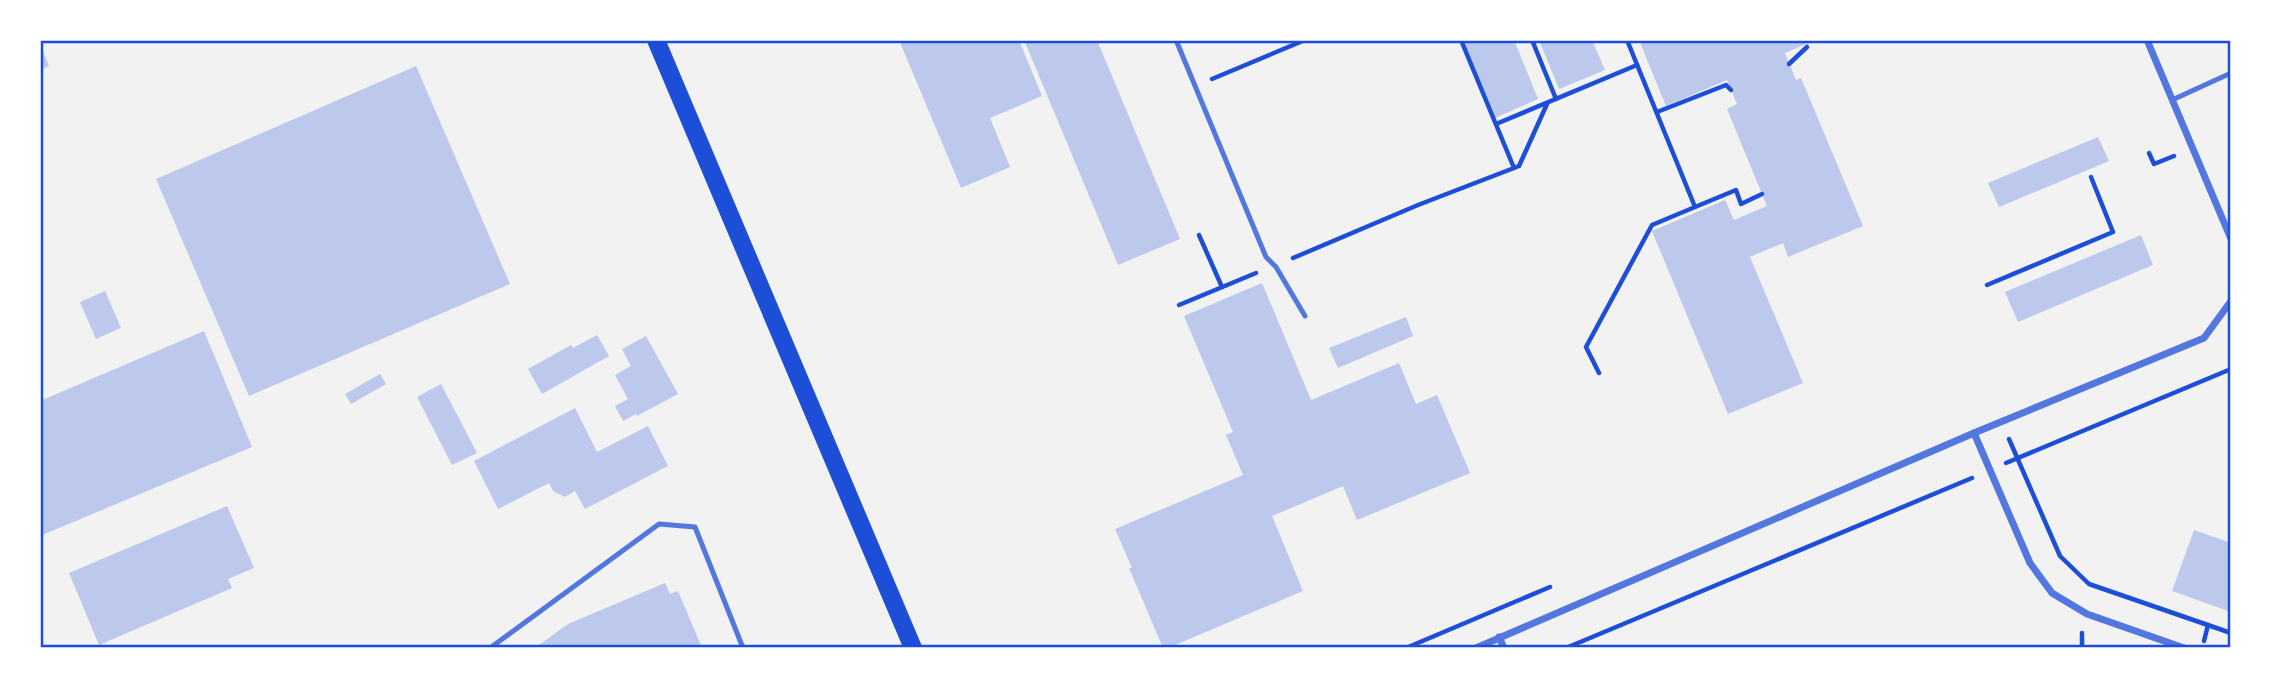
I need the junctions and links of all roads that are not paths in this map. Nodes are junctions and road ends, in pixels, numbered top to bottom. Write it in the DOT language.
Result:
graph roads {
  1 [pos="656,40"];
  2 [pos="1176,40"];
  3 [pos="2147,40"];
  4 [pos="2231,73"];
  5 [pos="2172,100"];
  6 [pos="2231,239"];
  7 [pos="2231,301"];
  8 [pos="1305,316"];
  9 [pos="1974,433"];
  10 [pos="1499,637"];
  11 [pos="491,648"];
  12 [pos="743,648"];
  13 [pos="913,648"];
  14 [pos="1476,648"];
  15 [pos="1504,648"];
  16 [pos="2184,648"];
  1 -- 13 [label="main road"];
  2 -- 8 [label="lane"];
  3 -- 5 [label="street"];
  4 -- 5 [label="lane"];
  5 -- 6 [label="street"];
  7 -- 9 [label="street"];
  9 -- 10 [label="street"];
  9 -- 16 [label="street"];
  10 -- 14 [label="street"];
  10 -- 15 [label="street"];
  11 -- 12 [label="lane"];
}
